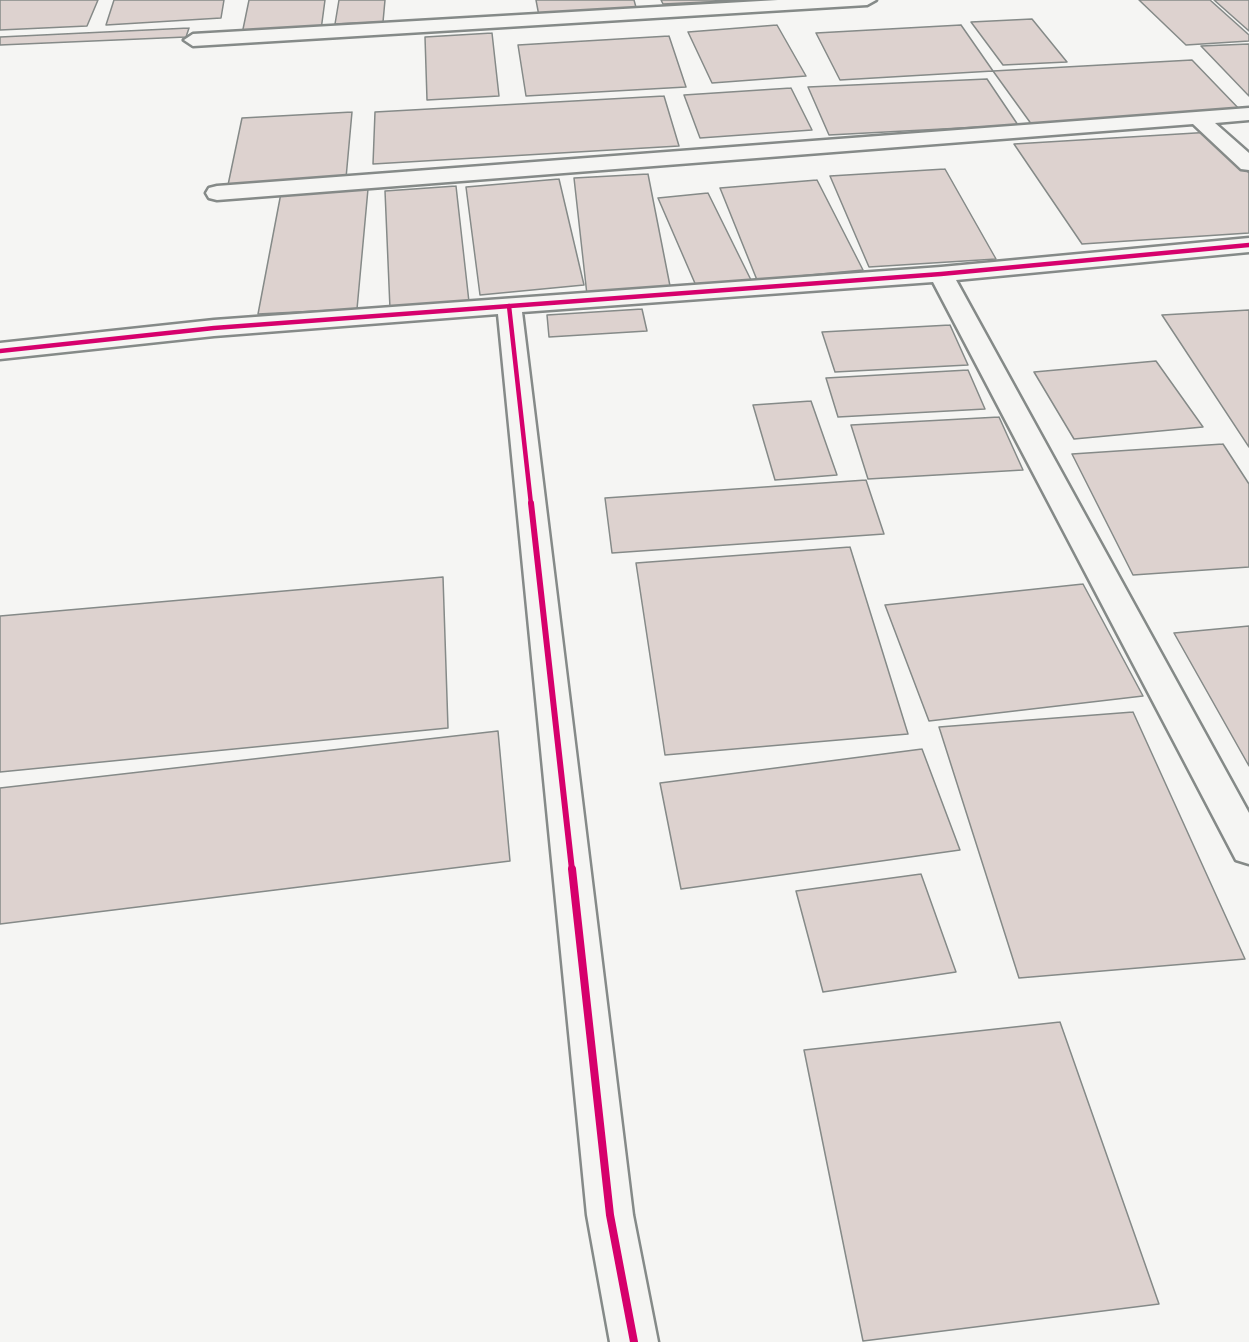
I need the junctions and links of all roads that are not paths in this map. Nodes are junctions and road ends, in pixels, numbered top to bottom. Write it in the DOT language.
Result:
graph roads {
  1 [pos="867,0"];
  2 [pos="193,40"];
  3 [pos="1249,114"];
  4 [pos="1198,118"];
  5 [pos="1249,164"];
  6 [pos="217,193"];
  7 [pos="1249,245"];
  8 [pos="941,274"];
  9 [pos="509,306"];
  10 [pos="0,351"];
  11 [pos="1249,848"];
  12 [pos="634,1342"];
  1 -- 2 [label="street"];
  3 -- 4 [label="street"];
  4 -- 5 [label="street"];
  4 -- 6 [label="street"];
  7 -- 8 [label="street"];
  8 -- 9 [label="street"];
  8 -- 11 [label="street"];
  9 -- 10 [label="street"];
  9 -- 12 [label="street"];
}
